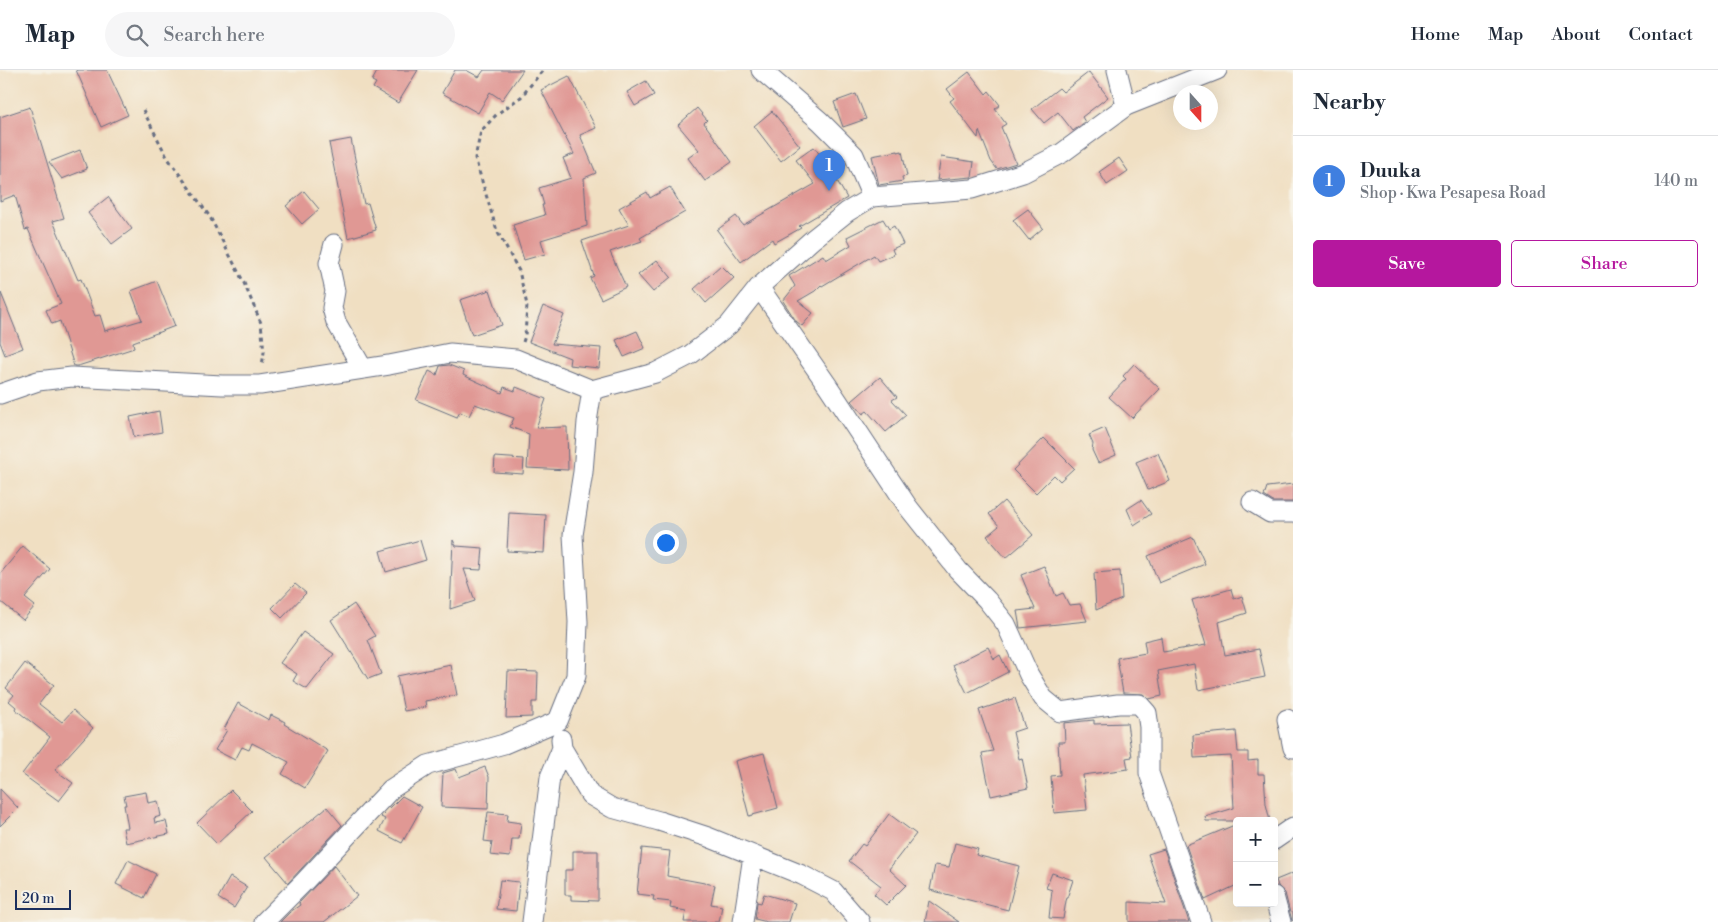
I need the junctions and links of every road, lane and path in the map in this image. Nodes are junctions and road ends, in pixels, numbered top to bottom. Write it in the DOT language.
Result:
graph roads {
  1 [pos="543,70"];
  2 [pos="761,70"];
  3 [pos="1117,70"];
  4 [pos="1217,70"];
  5 [pos="1126,106"];
  6 [pos="143,110"];
  7 [pos="872,197"];
  8 [pos="334,244"];
  9 [pos="759,287"];
  10 [pos="516,359"];
  11 [pos="362,369"];
  12 [pos="260,385"];
  13 [pos="592,390"];
  14 [pos="0,394"];
  15 [pos="1252,502"];
  16 [pos="1293,513"];
  17 [pos="1287,718"];
  18 [pos="558,721"];
  19 [pos="562,748"];
  20 [pos="1293,748"];
  21 [pos="1293,827"];
  22 [pos="1278,837"];
  23 [pos="753,856"];
  24 [pos="1277,907"];
  25 [pos="264,922"];
  26 [pos="532,922"];
  27 [pos="743,922"];
  28 [pos="860,922"];
  29 [pos="1202,922"];
  30 [pos="1281,922"];
  1 -- 10 [label="path"];
  2 -- 7 [label="street"];
  3 -- 5 [label="street"];
  4 -- 5 [label="street"];
  5 -- 7 [label="street"];
  6 -- 12 [label="path"];
  7 -- 9 [label="street"];
  8 -- 11 [label="street"];
  9 -- 13 [label="street"];
  9 -- 29 [label="street"];
  10 -- 11 [label="street"];
  10 -- 13 [label="street"];
  11 -- 12 [label="street"];
  12 -- 14 [label="street"];
  13 -- 18 [label="street"];
  15 -- 16 [label="street"];
  17 -- 20 [label="street"];
  18 -- 19 [label="street"];
  18 -- 25 [label="street"];
  19 -- 23 [label="street"];
  19 -- 26 [label="street"];
  21 -- 22 [label="street"];
  23 -- 27 [label="street"];
  23 -- 28 [label="street"];
  24 -- 30 [label="street"];
}
